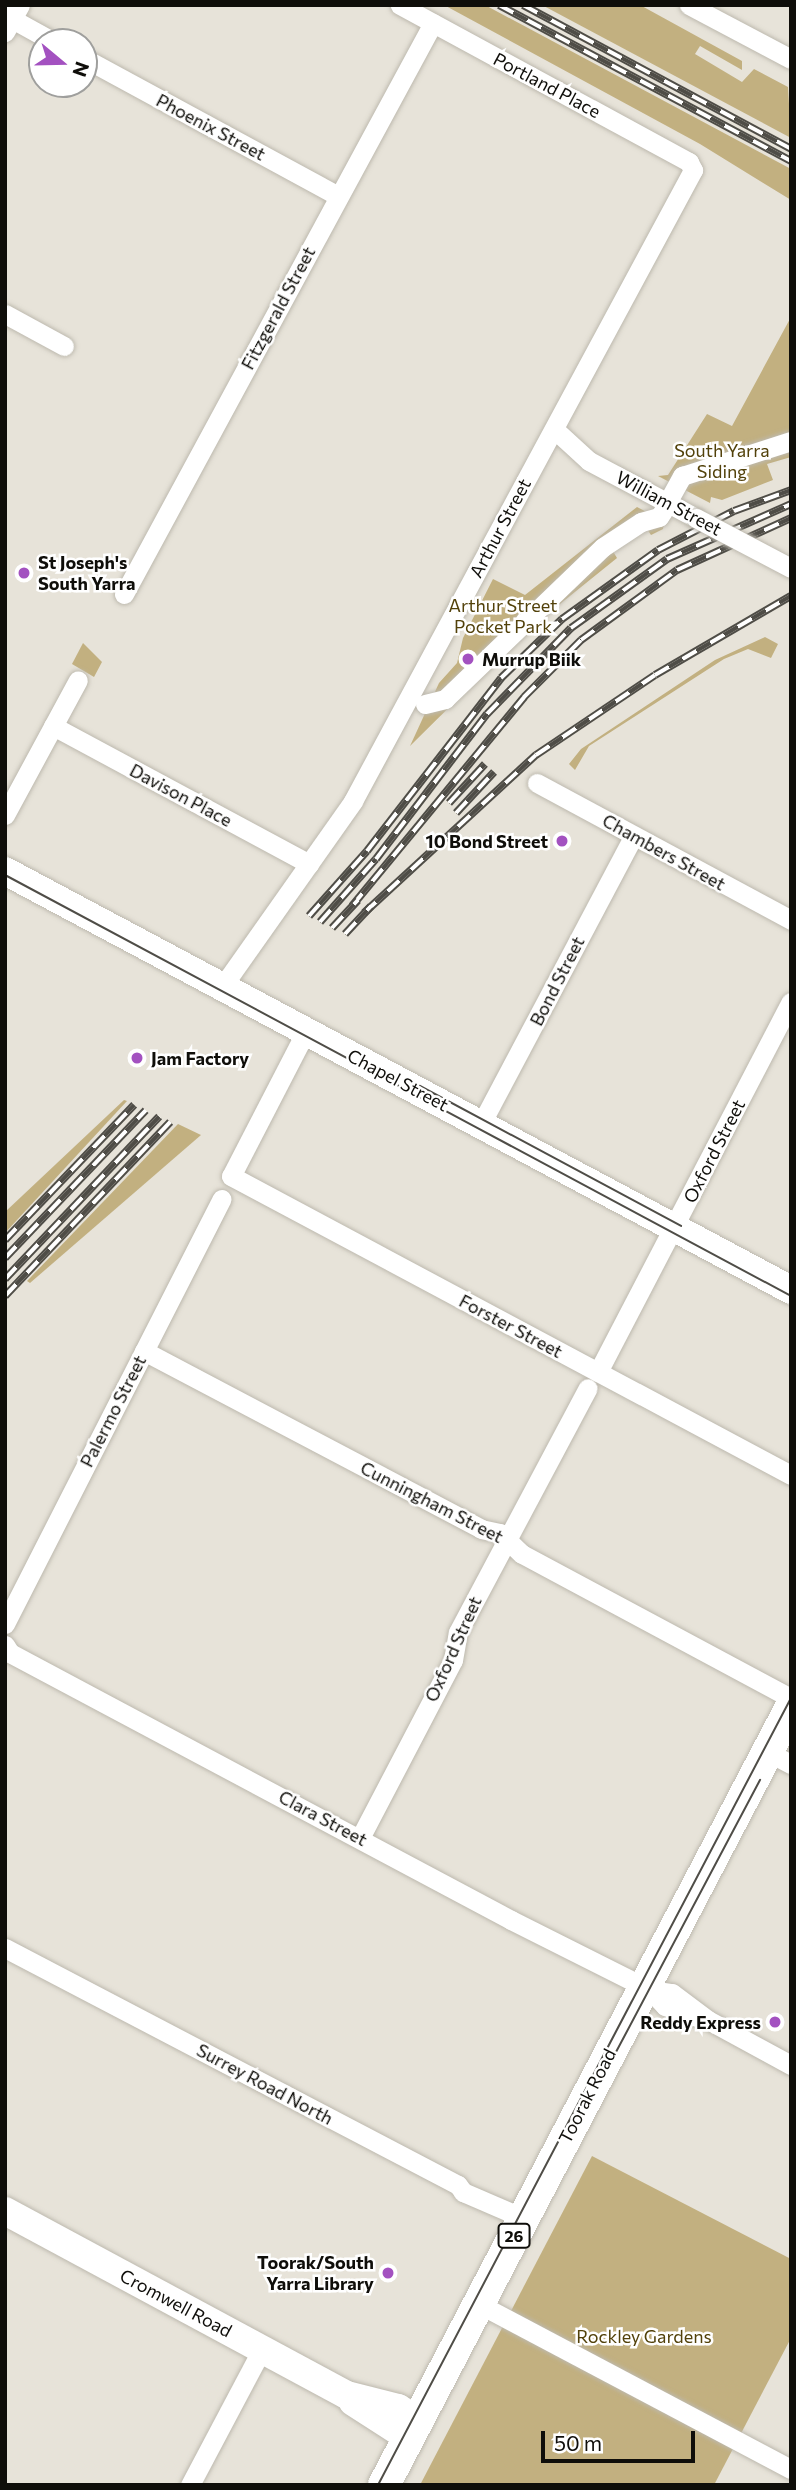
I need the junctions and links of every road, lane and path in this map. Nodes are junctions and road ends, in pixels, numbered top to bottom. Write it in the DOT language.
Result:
graph roads {
  1 [pos="400,5"];
  2 [pos="690,5"];
  3 [pos="11,18"];
  4 [pos="433,23"];
  5 [pos="29,28"];
  6 [pos="791,59"];
  7 [pos="98,66"];
  8 [pos="693,166"];
  9 [pos="338,196"];
  10 [pos="5,314"];
  11 [pos="64,346"];
  12 [pos="554,429"];
  13 [pos="791,441"];
  14 [pos="791,568"];
  15 [pos="124,594"];
  16 [pos="78,680"];
  17 [pos="425,704"];
  18 [pos="53,726"];
  19 [pos="537,783"];
  20 [pos="5,815"];
  21 [pos="633,837"];
  22 [pos="309,864"];
  23 [pos="5,870"];
  24 [pos="791,920"];
  25 [pos="222,987"];
  26 [pos="791,1002"];
  27 [pos="306,1031"];
  28 [pos="481,1124"];
  29 [pos="222,1199"];
  30 [pos="674,1228"];
  31 [pos="791,1290"];
  32 [pos="144,1351"];
  33 [pos="593,1380"];
  34 [pos="791,1475"];
  35 [pos="507,1540"];
  36 [pos="5,1624"];
  37 [pos="5,1645"];
  38 [pos="791,1698"];
  39 [pos="791,1707"];
  40 [pos="780,1758"];
  41 [pos="360,1838"];
  42 [pos="5,1948"];
  43 [pos="647,1988"];
  44 [pos="791,2065"];
  45 [pos="5,2211"];
  46 [pos="523,2218"];
  47 [pos="479,2304"];
  48 [pos="262,2349"];
  49 [pos="414,2429"];
  50 [pos="791,2469"];
  51 [pos="190,2485"];
  52 [pos="384,2485"];
  1 -- 4 [label="street, Portland Place"];
  2 -- 6 [label="street"];
  3 -- 5 [label="street"];
  4 -- 8 [label="street, Portland Place"];
  4 -- 9 [label="street, Fitzgerald Street"];
  7 -- 9 [label="street, Phoenix Street"];
  8 -- 12 [label="street, Arthur Street"];
  9 -- 15 [label="street, Fitzgerald Street"];
  10 -- 11 [label="street"];
  12 -- 14 [label="street, William Street, bridge"];
  12 -- 22 [label="street, Arthur Street"];
  13 -- 17 [label="street"];
  16 -- 18 [label="street"];
  18 -- 20 [label="street"];
  18 -- 22 [label="street, Davison Place"];
  19 -- 21 [label="street, Chambers Street"];
  21 -- 24 [label="street, Chambers Street"];
  21 -- 28 [label="street, Bond Street"];
  22 -- 25 [label="street, Arthur Street"];
  23 -- 25 [label="street, Chapel Street"];
  25 -- 27 [label="street, Chapel Street"];
  26 -- 30 [label="street, Oxford Street"];
  27 -- 28 [label="street, Chapel Street"];
  27 -- 33 [label="street, Forster Street"];
  28 -- 30 [label="street, Chapel Street"];
  29 -- 32 [label="street, Palermo Street"];
  30 -- 31 [label="street, Chapel Street"];
  30 -- 33 [label="street, Oxford Street"];
  32 -- 35 [label="street, Cunningham Street"];
  32 -- 36 [label="street, Palermo Street"];
  33 -- 34 [label="street, Forster Street"];
  33 -- 35 [label="street, Oxford Street"];
  35 -- 38 [label="street, Cunningham Street"];
  35 -- 41 [label="street, Oxford Street"];
  37 -- 41 [label="street, Clara Street"];
  39 -- 40 [label="main road, Toorak Road / 26"];
  40 -- 43 [label="main road, Toorak Road / 26"];
  41 -- 43 [label="street, Clara Street"];
  42 -- 46 [label="street, Surrey Road North"];
  43 -- 44 [label="street, Clara Street"];
  43 -- 46 [label="main road, Toorak Road / 26"];
  45 -- 48 [label="street, Cromwell Road"];
  46 -- 47 [label="main road, Toorak Road / 26"];
  47 -- 49 [label="main road, Toorak Road / 26"];
  47 -- 50 [label="street"];
  48 -- 49 [label="street, Cromwell Road"];
  48 -- 51 [label="street"];
  49 -- 52 [label="main road, Toorak Road / 26"];
}
